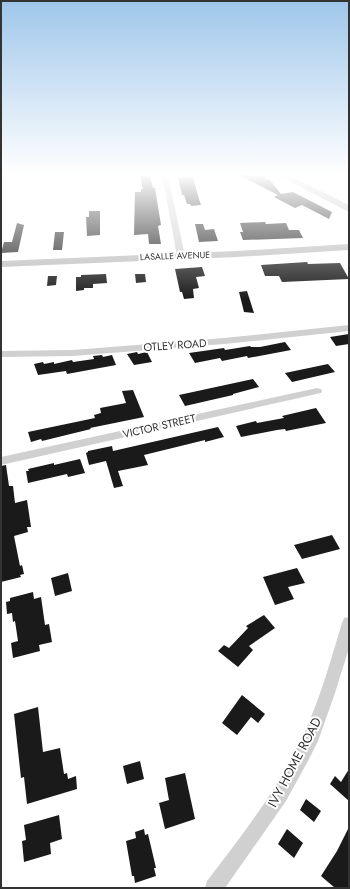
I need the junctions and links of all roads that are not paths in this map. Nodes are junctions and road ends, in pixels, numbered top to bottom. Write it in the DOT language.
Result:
graph roads {
  1 [pos="173,216"];
  2 [pos="349,247"];
  3 [pos="181,256"];
  4 [pos="1,264"];
  5 [pos="349,328"];
  6 [pos="1,354"];
  7 [pos="317,391"];
  8 [pos="1,461"];
  9 [pos="349,623"];
  10 [pos="214,888"];
  1 -- 3 [label="street"];
  2 -- 3 [label="main road, LASALLE AVENUE"];
  3 -- 4 [label="main road, LASALLE AVENUE"];
  5 -- 6 [label="street, OTLEY ROAD"];
  7 -- 8 [label="street, VICTOR STREET"];
  9 -- 10 [label="street, IVY HOME ROAD"];
}
